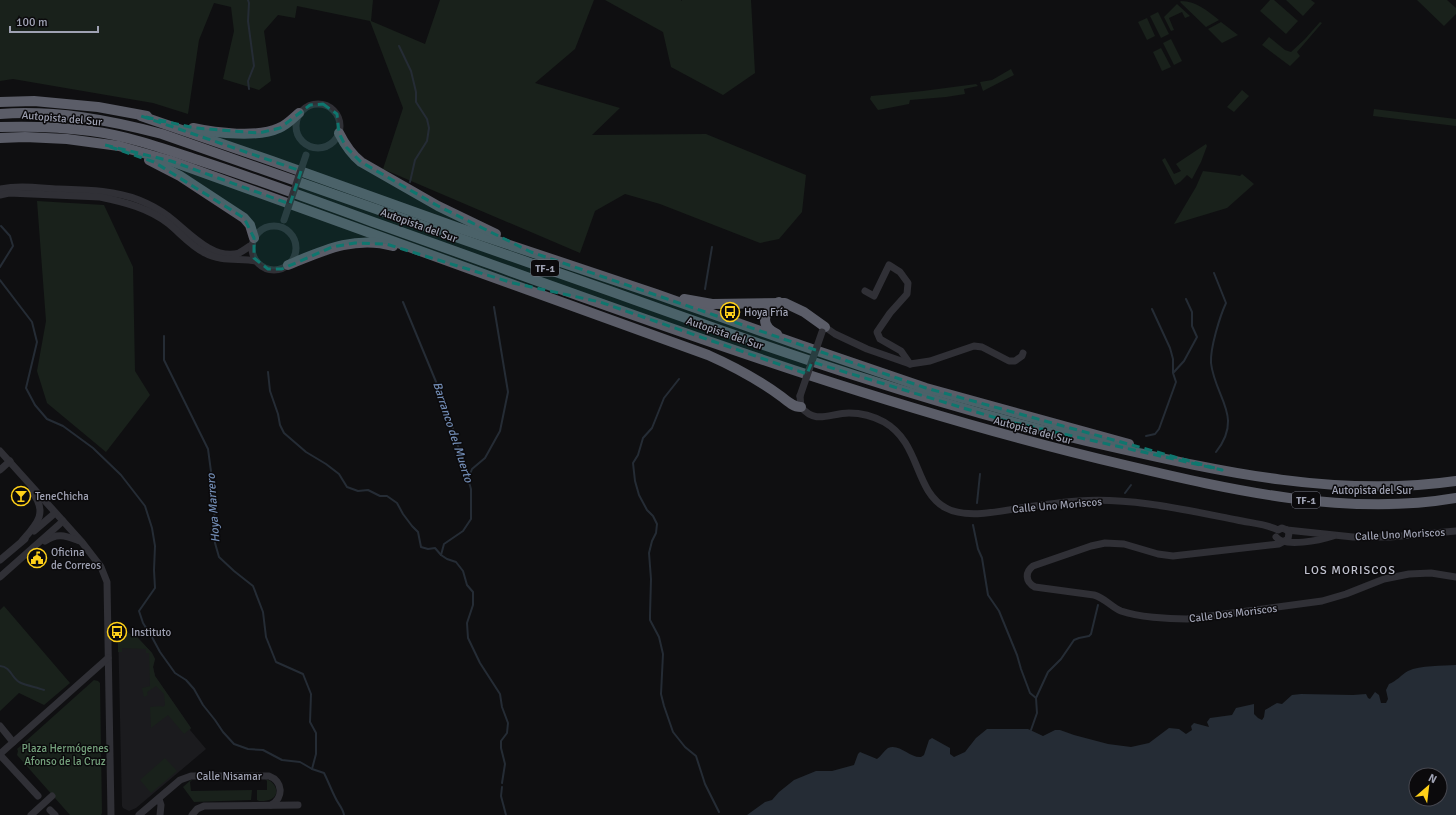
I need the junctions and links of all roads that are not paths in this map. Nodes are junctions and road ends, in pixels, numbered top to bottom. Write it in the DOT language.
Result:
graph roads {
  1 [pos="0,102"];
  2 [pos="299,113"];
  3 [pos="0,114"];
  4 [pos="141,116"];
  5 [pos="0,127"];
  6 [pos="339,133"];
  7 [pos="0,138"];
  8 [pos="106,145"];
  9 [pos="309,146"];
  10 [pos="0,189"];
  11 [pos="0,195"];
  12 [pos="281,227"];
  13 [pos="253,241"];
  14 [pos="531,252"];
  15 [pos="256,261"];
  16 [pos="449,261"];
  17 [pos="288,265"];
  18 [pos="513,283"];
  19 [pos="865,292"];
  20 [pos="656,294"];
  21 [pos="600,302"];
  22 [pos="779,302"];
  23 [pos="823,330"];
  24 [pos="803,346"];
  25 [pos="1023,353"];
  26 [pos="910,364"];
  27 [pos="801,407"];
  28 [pos="0,452"];
  29 [pos="10,461"];
  30 [pos="0,470"];
  31 [pos="1222,470"];
  32 [pos="25,478"];
  33 [pos="1456,481"];
  34 [pos="1456,498"];
  35 [pos="56,513"];
  36 [pos="63,521"];
  37 [pos="1287,530"];
  38 [pos="1456,531"];
  39 [pos="1277,534"];
  40 [pos="1335,536"];
  41 [pos="22,541"];
  42 [pos="81,541"];
  43 [pos="1283,542"];
  44 [pos="1265,545"];
  45 [pos="22,558"];
  46 [pos="0,560"];
  47 [pos="0,577"];
  48 [pos="1456,577"];
  49 [pos="108,658"];
  50 [pos="0,726"];
  51 [pos="14,742"];
  52 [pos="0,754"];
  53 [pos="38,796"];
  54 [pos="52,796"];
  55 [pos="159,799"];
  56 [pos="271,805"];
  57 [pos="298,805"];
  58 [pos="30,815"];
  59 [pos="111,815"];
  60 [pos="139,815"];
  61 [pos="160,815"];
  62 [pos="192,815"];
  1 -- 4 [label="highway"];
  2 -- 4 [label="highway"];
  2 -- 6 [label="street"];
  2 -- 9 [label="street"];
  3 -- 31 [label="highway, Autopista del Sur / TF-1"];
  4 -- 14 [label="highway"];
  5 -- 21 [label="highway, Autopista del Sur / TF-1"];
  6 -- 9 [label="street"];
  6 -- 14 [label="highway"];
  7 -- 8 [label="highway"];
  8 -- 13 [label="highway"];
  8 -- 16 [label="highway"];
  9 -- 12 [label="street, bridge"];
  10 -- 13 [label="street"];
  11 -- 15 [label="street"];
  12 -- 13 [label="street"];
  12 -- 17 [label="street"];
  13 -- 15 [label="street"];
  14 -- 20 [label="highway"];
  15 -- 17 [label="street"];
  16 -- 17 [label="highway"];
  16 -- 18 [label="highway"];
  18 -- 21 [label="highway"];
  18 -- 27 [label="highway"];
  19 -- 26 [label="street"];
  20 -- 22 [label="highway"];
  20 -- 24 [label="highway"];
  21 -- 34 [label="highway, Autopista del Sur / TF-1"];
  22 -- 23 [label="highway"];
  22 -- 24 [label="highway"];
  23 -- 26 [label="street"];
  23 -- 27 [label="street, bridge"];
  24 -- 31 [label="highway"];
  25 -- 26 [label="street"];
  27 -- 39 [label="street, Calle Uno Moriscos"];
  28 -- 29 [label="street"];
  29 -- 30 [label="street"];
  29 -- 32 [label="street"];
  31 -- 33 [label="highway, Autopista del Sur / TF-1"];
  32 -- 35 [label="street"];
  32 -- 41 [label="street"];
  35 -- 36 [label="street"];
  35 -- 41 [label="street"];
  36 -- 42 [label="street"];
  36 -- 45 [label="street"];
  37 -- 39 [label="street, Calle Uno Moriscos"];
  37 -- 40 [label="street, Calle Uno Moriscos"];
  37 -- 43 [label="street"];
  38 -- 40 [label="street, Calle Uno Moriscos"];
  39 -- 43 [label="street"];
  39 -- 44 [label="street"];
  40 -- 43 [label="street"];
  41 -- 46 [label="street"];
  42 -- 45 [label="street"];
  42 -- 49 [label="street"];
  43 -- 44 [label="street"];
  44 -- 48 [label="street, Calle Dos Moriscos"];
  45 -- 47 [label="street"];
  49 -- 51 [label="street"];
  49 -- 59 [label="street"];
  50 -- 51 [label="street"];
  51 -- 52 [label="street"];
  52 -- 53 [label="street"];
  54 -- 58 [label="street"];
  55 -- 56 [label="street, Calle Nisamar"];
  55 -- 60 [label="street, Calle Nisamar"];
  55 -- 61 [label="street"];
  56 -- 57 [label="street"];
  56 -- 62 [label="street"];
}
